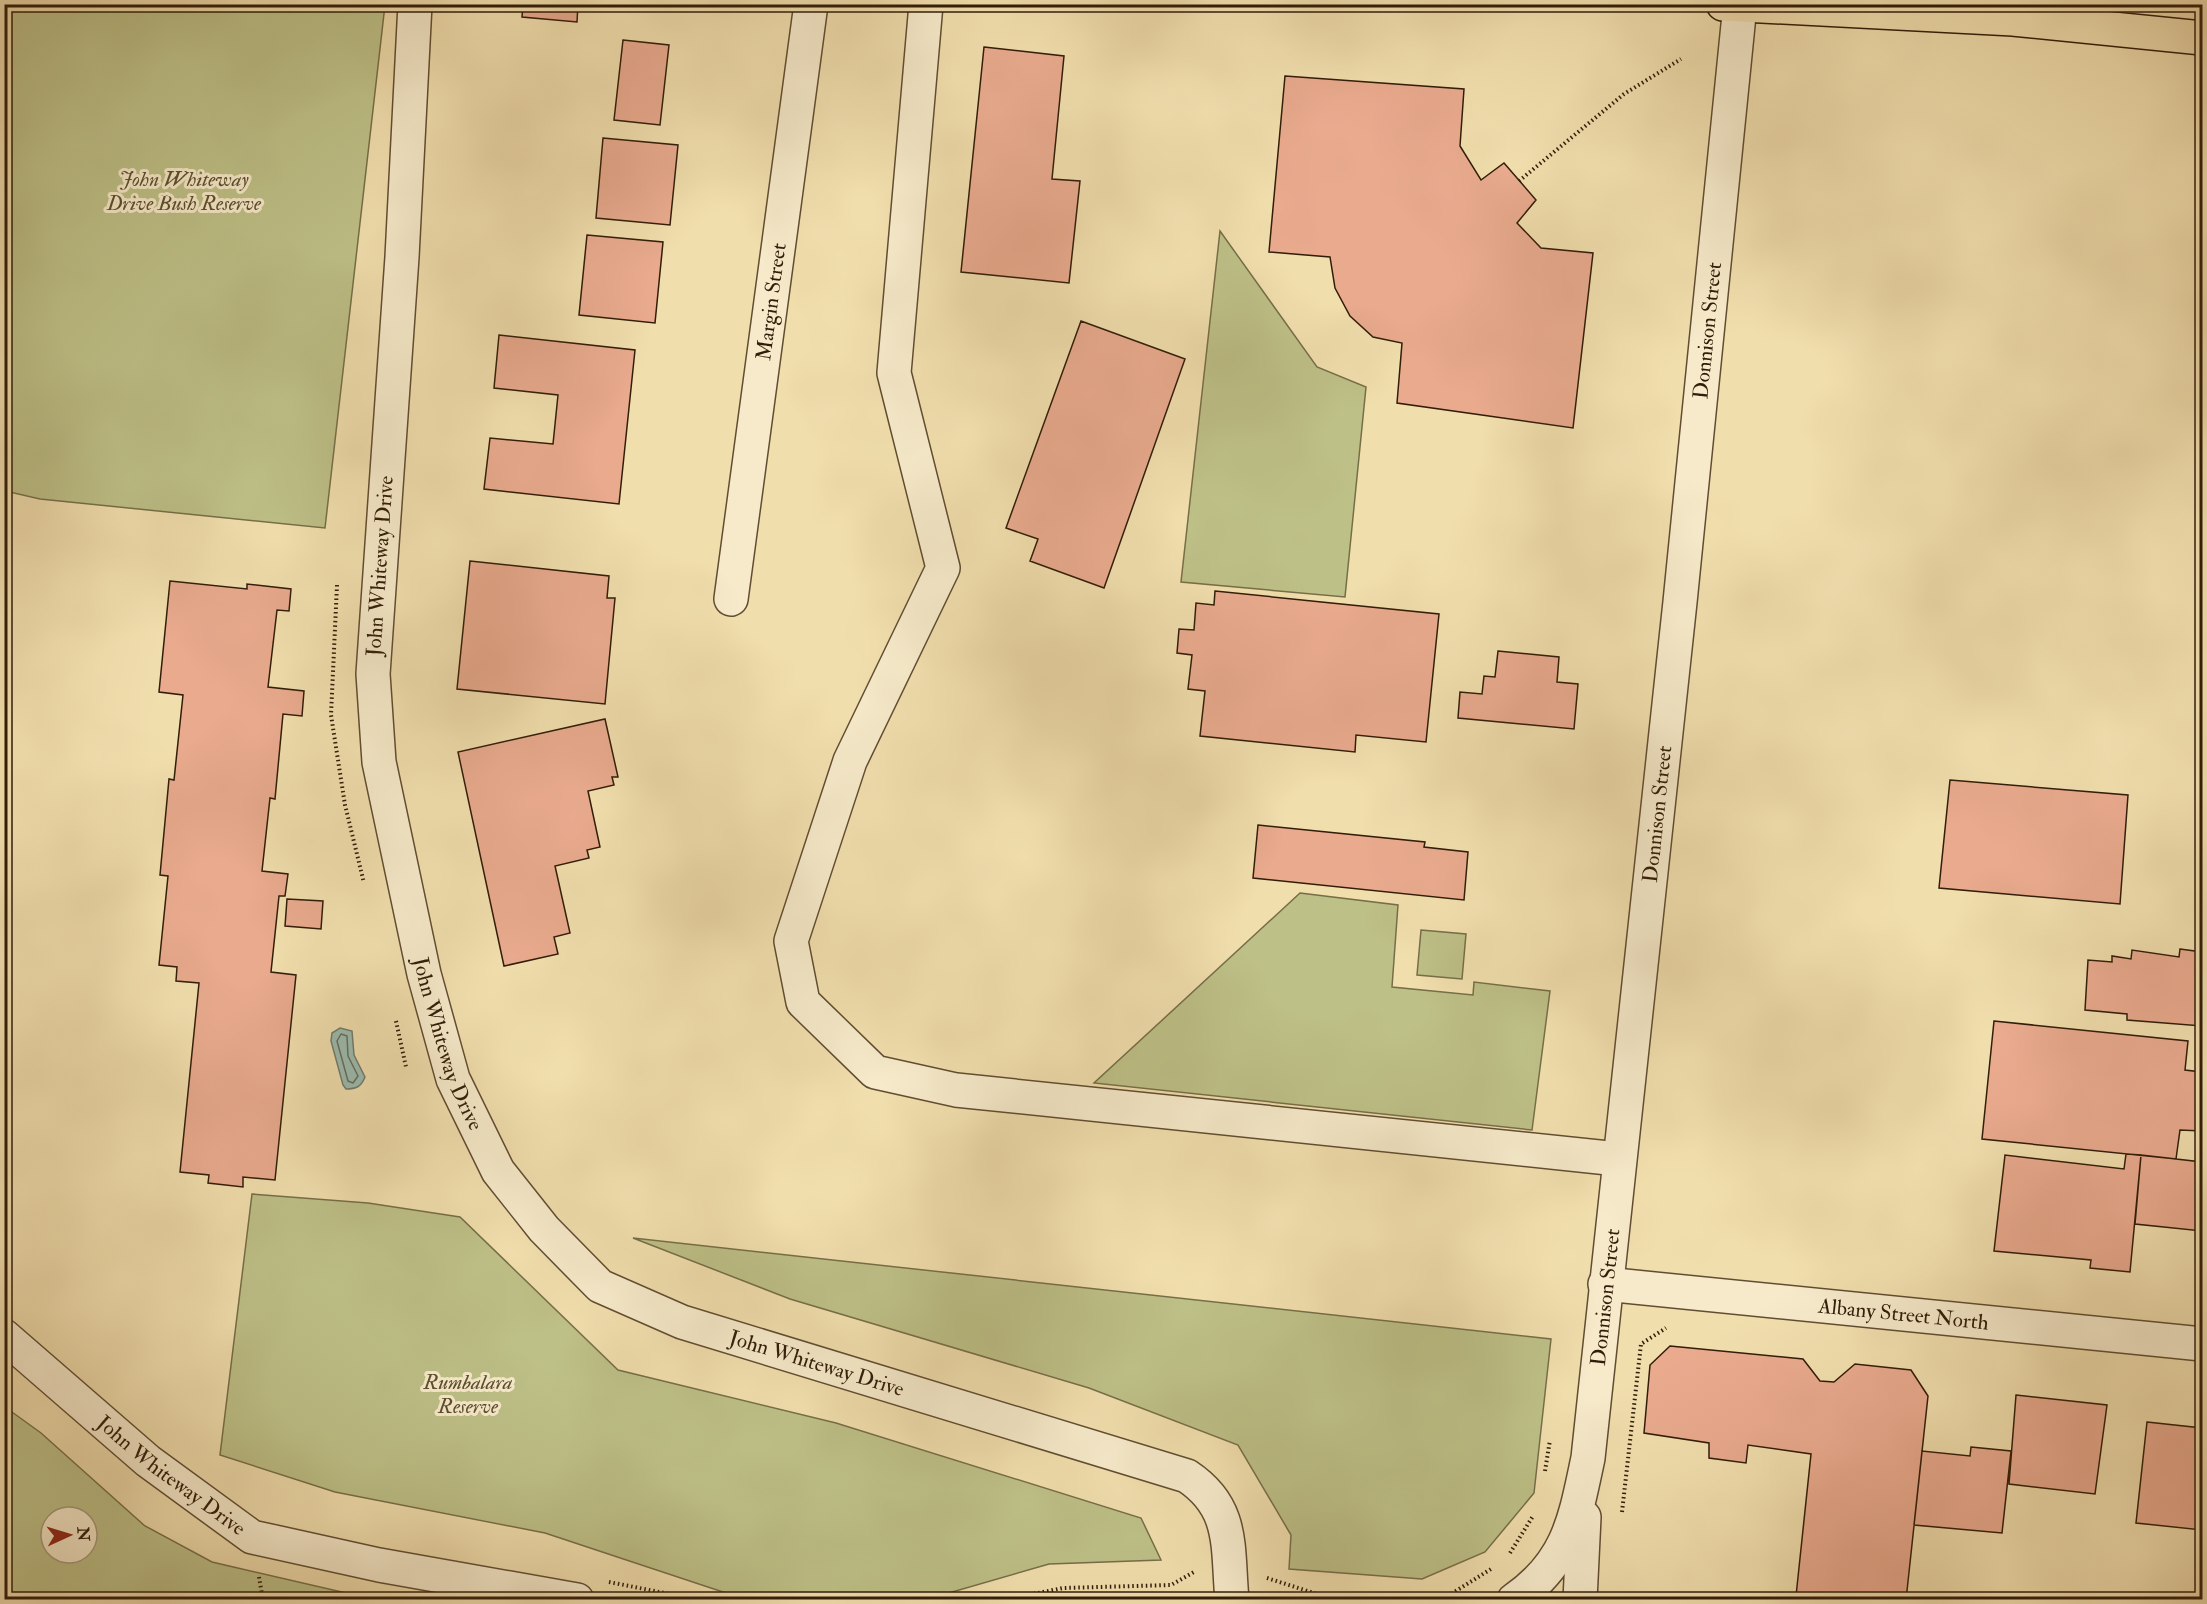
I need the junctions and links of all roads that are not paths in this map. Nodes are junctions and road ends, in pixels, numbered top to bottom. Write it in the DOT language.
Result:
graph roads {
  1 [pos="415,4"];
  2 [pos="812,4"];
  3 [pos="926,4"];
  4 [pos="1735,5"];
  5 [pos="2202,38"];
  6 [pos="731,599"];
  7 [pos="1618,1159"];
  8 [pos="1605,1284"];
  9 [pos="4,1336"];
  10 [pos="2202,1344"];
  11 [pos="1588,1458"];
  12 [pos="1231,1586"];
  13 [pos="589,1590"];
  14 [pos="1514,1599"];
  15 [pos="1580,1599"];
  1 -- 12 [label="street, John Whiteway Drive"];
  2 -- 6 [label="street, Margin Street"];
  3 -- 7 [label="street"];
  4 -- 5 [label="main road"];
  4 -- 7 [label="street, Donnison Street"];
  7 -- 8 [label="street, Donnison Street"];
  8 -- 10 [label="street, Albany Street North"];
  8 -- 11 [label="street, Donnison Street"];
  9 -- 13 [label="street, John Whiteway Drive"];
  11 -- 14 [label="street, Donnison Street"];
  11 -- 15 [label="street"];
}
